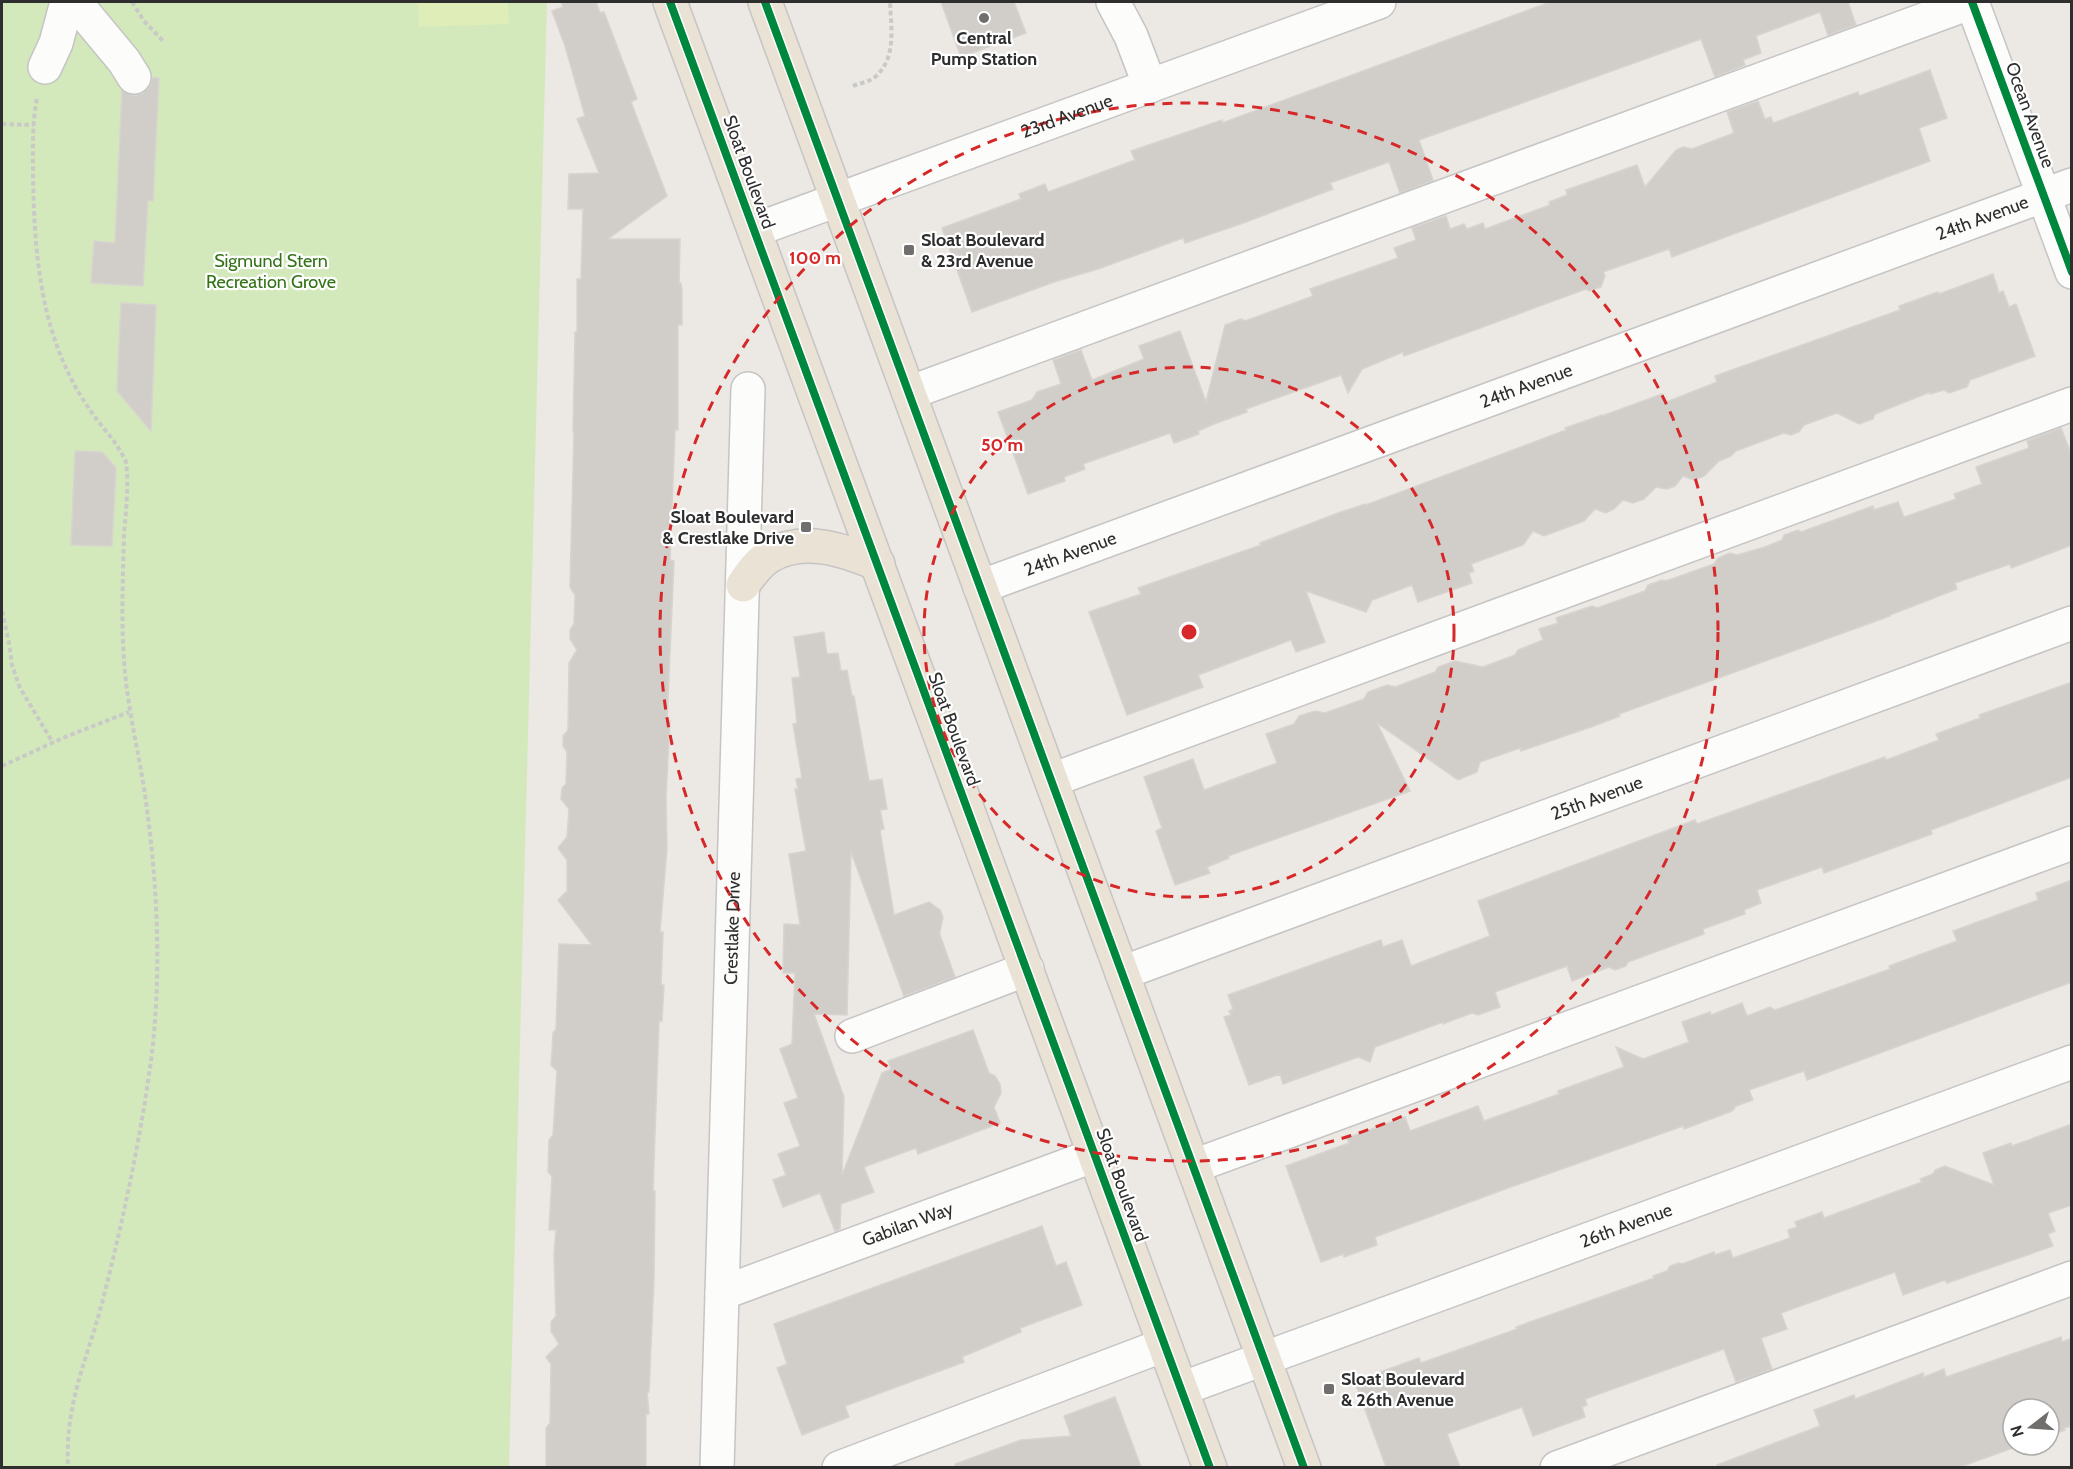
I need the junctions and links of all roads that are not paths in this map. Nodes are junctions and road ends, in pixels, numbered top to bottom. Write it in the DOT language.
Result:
graph roads {
  1 [pos="67,2"];
  2 [pos="75,2"];
  3 [pos="670,2"];
  4 [pos="765,2"];
  5 [pos="1113,2"];
  6 [pos="1378,2"];
  7 [pos="1972,2"];
  8 [pos="45,67"];
  9 [pos="134,77"];
  10 [pos="1150,86"];
  11 [pos="2057,190"];
  12 [pos="838,200"];
  13 [pos="755,230"];
  14 [pos="2072,272"];
  15 [pos="748,389"];
  16 [pos="909,393"];
  17 [pos="2072,404"];
  18 [pos="878,564"];
  19 [pos="743,585"];
  20 [pos="980,587"];
  21 [pos="2072,623"];
  22 [pos="1052,780"];
  23 [pos="2072,843"];
  24 [pos="1027,969"];
  25 [pos="1122,973"];
  26 [pos="852,1036"];
  27 [pos="2072,1062"];
  28 [pos="1095,1155"];
  29 [pos="1194,1166"];
  30 [pos="2072,1278"];
  31 [pos="722,1293"];
  32 [pos="1164,1345"];
  33 [pos="1264,1359"];
  34 [pos="1181,1389"];
  35 [pos="717,1467"];
  36 [pos="839,1467"];
  37 [pos="1209,1467"];
  38 [pos="1305,1467"];
  39 [pos="1557,1467"];
  1 -- 8 [label="street"];
  2 -- 9 [label="street"];
  3 -- 13 [label="main road, Sloat Boulevard"];
  4 -- 12 [label="main road"];
  5 -- 10 [label="street"];
  6 -- 10 [label="street, 23rd Avenue"];
  7 -- 11 [label="street, Ocean Avenue"];
  7 -- 16 [label="street"];
  10 -- 12 [label="street, 23rd Avenue"];
  11 -- 14 [label="street, Ocean Avenue"];
  11 -- 20 [label="street, 24th Avenue"];
  12 -- 13 [label="street, 23rd Avenue"];
  12 -- 16 [label="main road"];
  13 -- 18 [label="main road, Sloat Boulevard"];
  15 -- 19 [label="street, Crestlake Drive"];
  16 -- 20 [label="main road"];
  17 -- 22 [label="street"];
  18 -- 19 [label="main road"];
  18 -- 24 [label="main road, Sloat Boulevard"];
  19 -- 31 [label="street, Crestlake Drive"];
  20 -- 22 [label="main road"];
  21 -- 25 [label="street, 25th Avenue"];
  22 -- 25 [label="main road"];
  23 -- 29 [label="street"];
  24 -- 26 [label="street"];
  24 -- 28 [label="main road, Sloat Boulevard"];
  25 -- 29 [label="main road"];
  27 -- 33 [label="street, 26th Avenue"];
  28 -- 31 [label="street, Gabilan Way"];
  28 -- 32 [label="main road, Sloat Boulevard"];
  29 -- 33 [label="main road"];
  30 -- 39 [label="street"];
  31 -- 35 [label="street, Crestlake Drive"];
  32 -- 34 [label="main road, Sloat Boulevard"];
  32 -- 36 [label="street"];
  33 -- 34 [label="street, 26th Avenue"];
  33 -- 38 [label="main road"];
  34 -- 37 [label="main road, Sloat Boulevard"];
}
